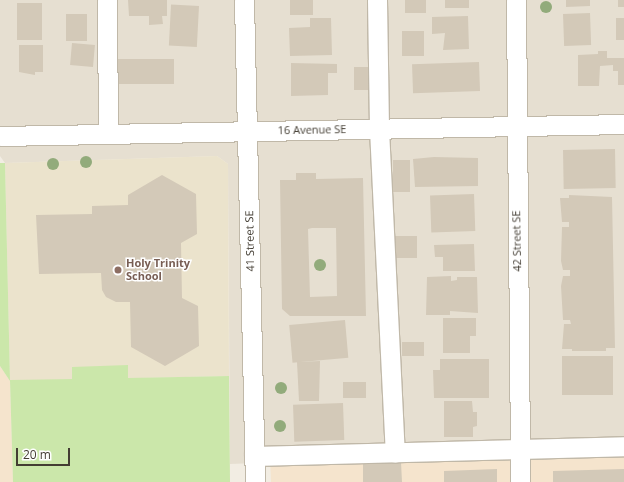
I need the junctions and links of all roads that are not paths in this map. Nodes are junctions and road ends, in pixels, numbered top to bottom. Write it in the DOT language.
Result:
graph roads {
  1 [pos="107,0"];
  2 [pos="244,0"];
  3 [pos="377,0"];
  4 [pos="516,0"];
  5 [pos="624,124"];
  6 [pos="519,126"];
  7 [pos="379,129"];
  8 [pos="247,131"];
  9 [pos="108,134"];
  10 [pos="0,136"];
  11 [pos="624,446"];
  12 [pos="520,450"];
  13 [pos="395,453"];
  14 [pos="254,456"];
  15 [pos="255,482"];
  16 [pos="520,482"];
  1 -- 9 [label="street"];
  2 -- 8 [label="street, 41 Street SE"];
  3 -- 7 [label="street"];
  4 -- 6 [label="street, 42 Street SE"];
  5 -- 6 [label="street, 16 Avenue SE"];
  6 -- 7 [label="street, 16 Avenue SE"];
  6 -- 12 [label="street, 42 Street SE"];
  7 -- 8 [label="street, 16 Avenue SE"];
  7 -- 13 [label="street"];
  8 -- 9 [label="street, 16 Avenue SE"];
  8 -- 14 [label="street, 41 Street SE"];
  9 -- 10 [label="street, 16 Avenue SE"];
  11 -- 12 [label="street"];
  12 -- 13 [label="street"];
  12 -- 16 [label="street, 42 Street SE"];
  13 -- 14 [label="street"];
  14 -- 15 [label="street, 41 Street SE"];
}
